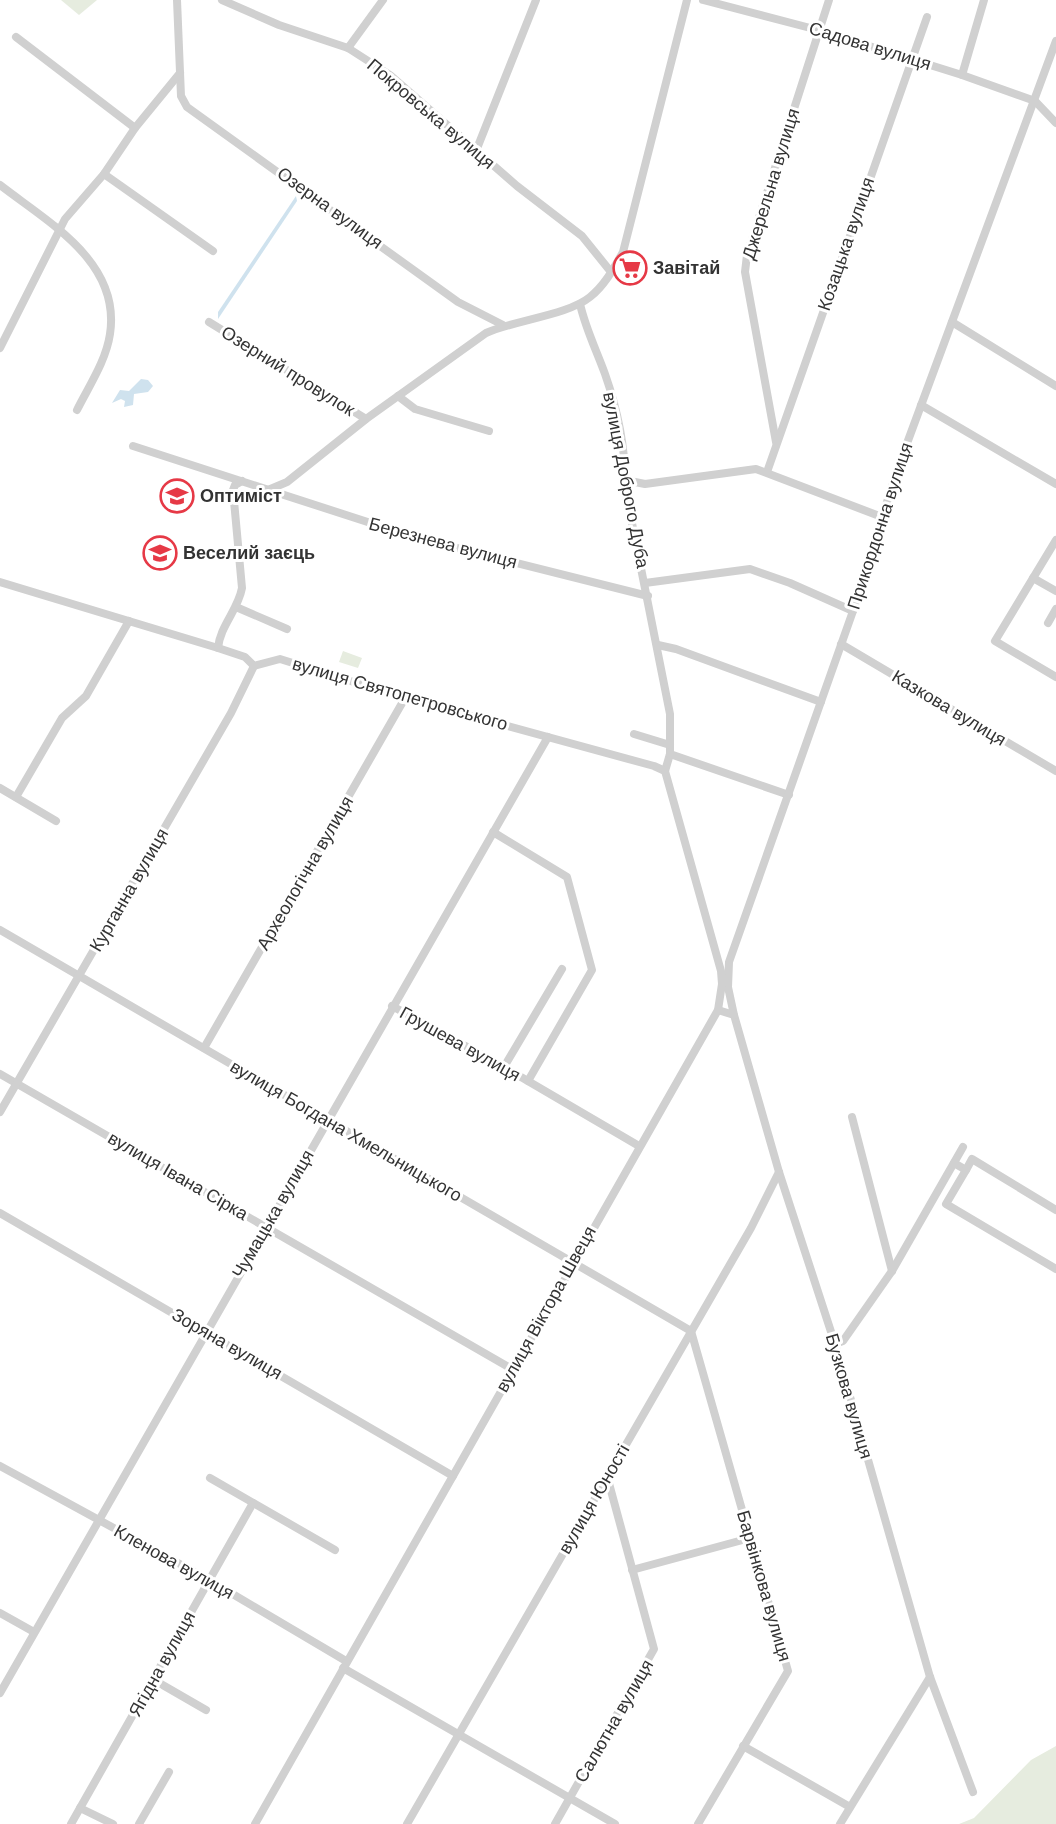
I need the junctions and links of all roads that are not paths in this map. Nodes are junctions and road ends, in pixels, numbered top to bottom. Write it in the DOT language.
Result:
graph roads {
  1 [pos="177,0"];
  2 [pos="222,0"];
  3 [pos="383,0"];
  4 [pos="536,0"];
  5 [pos="687,0"];
  6 [pos="703,0"];
  7 [pos="829,0"];
  8 [pos="984,0"];
  9 [pos="927,17"];
  10 [pos="818,30"];
  11 [pos="16,37"];
  12 [pos="1056,41"];
  13 [pos="348,48"];
  14 [pos="911,58"];
  15 [pos="180,73"];
  16 [pos="962,75"];
  17 [pos="1035,101"];
  18 [pos="1056,123"];
  19 [pos="135,128"];
  20 [pos="476,151"];
  21 [pos="104,174"];
  22 [pos="0,185"];
  23 [pos="60,231"];
  24 [pos="213,251"];
  25 [pos="612,272"];
  26 [pos="580,304"];
  27 [pos="209,322"];
  28 [pos="952,322"];
  29 [pos="503,326"];
  30 [pos="0,348"];
  31 [pos="1056,386"];
  32 [pos="398,396"];
  33 [pos="921,405"];
  34 [pos="77,410"];
  35 [pos="366,419"];
  36 [pos="489,431"];
  37 [pos="776,442"];
  38 [pos="133,446"];
  39 [pos="767,472"];
  40 [pos="625,480"];
  41 [pos="242,481"];
  42 [pos="1056,484"];
  43 [pos="268,490"];
  44 [pos="882,517"];
  45 [pos="1056,540"];
  46 [pos="1033,578"];
  47 [pos="0,582"];
  48 [pos="645,584"];
  49 [pos="1056,591"];
  50 [pos="648,596"];
  51 [pos="236,607"];
  52 [pos="1056,609"];
  53 [pos="853,611"];
  54 [pos="129,621"];
  55 [pos="1048,623"];
  56 [pos="287,629"];
  57 [pos="842,644"];
  58 [pos="658,645"];
  59 [pos="218,648"];
  60 [pos="254,666"];
  61 [pos="1056,677"];
  62 [pos="405,698"];
  63 [pos="821,702"];
  64 [pos="634,734"];
  65 [pos="548,737"];
  66 [pos="670,749"];
  67 [pos="665,771"];
  68 [pos="1056,771"];
  69 [pos="0,788"];
  70 [pos="789,795"];
  71 [pos="16,797"];
  72 [pos="56,821"];
  73 [pos="493,832"];
  74 [pos="0,930"];
  75 [pos="562,969"];
  76 [pos="79,976"];
  77 [pos="392,1006"];
  78 [pos="717,1010"];
  79 [pos="734,1015"];
  80 [pos="204,1048"];
  81 [pos="504,1066"];
  82 [pos="0,1074"];
  83 [pos="528,1081"];
  84 [pos="17,1083"];
  85 [pos="0,1112"];
  86 [pos="852,1117"];
  87 [pos="327,1120"];
  88 [pos="639,1146"];
  89 [pos="963,1147"];
  90 [pos="954,1163"];
  91 [pos="966,1170"];
  92 [pos="779,1172"];
  93 [pos="1056,1210"];
  94 [pos="0,1213"];
  95 [pos="265,1227"];
  96 [pos="572,1263"];
  97 [pos="1056,1269"];
  98 [pos="892,1271"];
  99 [pos="205,1331"];
  100 [pos="691,1331"];
  101 [pos="835,1344"];
  102 [pos="512,1369"];
  103 [pos="0,1466"];
  104 [pos="453,1476"];
  105 [pos="607,1476"];
  106 [pos="210,1478"];
  107 [pos="253,1503"];
  108 [pos="98,1519"];
  109 [pos="750,1538"];
  110 [pos="335,1550"];
  111 [pos="632,1570"];
  112 [pos="208,1580"];
  113 [pos="0,1613"];
  114 [pos="34,1632"];
  115 [pos="345,1665"];
  116 [pos="930,1677"];
  117 [pos="154,1680"];
  118 [pos="0,1693"];
  119 [pos="206,1710"];
  120 [pos="460,1735"];
  121 [pos="743,1746"];
  122 [pos="170,1772"];
  123 [pos="973,1792"];
  124 [pos="571,1797"];
  125 [pos="850,1807"];
  126 [pos="80,1808"];
  127 [pos="71,1824"];
  128 [pos="113,1824"];
  129 [pos="140,1824"];
  130 [pos="255,1824"];
  131 [pos="407,1824"];
  132 [pos="555,1824"];
  133 [pos="615,1824"];
  134 [pos="698,1824"];
  135 [pos="840,1824"];
  1 -- 15 [label="street, Озерна вулиця"];
  2 -- 13 [label="street, Покровська вулиця"];
  3 -- 13 [label="street"];
  4 -- 20 [label="street"];
  5 -- 25 [label="street"];
  6 -- 10 [label="street, Садова вулиця"];
  7 -- 10 [label="street, Джерельна вулиця"];
  8 -- 16 [label="street"];
  9 -- 14 [label="street, Козацька вулиця"];
  10 -- 14 [label="street, Садова вулиця"];
  10 -- 37 [label="street, Джерельна вулиця"];
  11 -- 19 [label="street"];
  12 -- 17 [label="street, Прикордонна вулиця"];
  13 -- 20 [label="street, Покровська вулиця"];
  14 -- 16 [label="street, Садова вулиця"];
  14 -- 37 [label="street, Козацька вулиця"];
  15 -- 19 [label="street"];
  15 -- 29 [label="street, Озерна вулиця"];
  16 -- 17 [label="street, Садова вулиця"];
  17 -- 18 [label="street"];
  17 -- 28 [label="street, Прикордонна вулиця"];
  19 -- 21 [label="street"];
  20 -- 25 [label="street, Покровська вулиця"];
  21 -- 23 [label="street"];
  21 -- 24 [label="street"];
  22 -- 23 [label="street"];
  23 -- 30 [label="street"];
  23 -- 34 [label="street"];
  25 -- 26 [label="street"];
  26 -- 29 [label="street"];
  26 -- 40 [label="street, вулиця Доброго Дуба"];
  27 -- 35 [label="street, Озерний провулок"];
  28 -- 31 [label="street"];
  28 -- 33 [label="street, Прикордонна вулиця"];
  29 -- 32 [label="street"];
  32 -- 35 [label="street"];
  32 -- 36 [label="street"];
  33 -- 42 [label="street"];
  33 -- 44 [label="street, Прикордонна вулиця"];
  35 -- 43 [label="street"];
  37 -- 39 [label="street, Козацька вулиця"];
  38 -- 41 [label="street, Березнева вулиця"];
  39 -- 40 [label="street"];
  39 -- 44 [label="street"];
  40 -- 48 [label="street, вулиця Доброго Дуба"];
  41 -- 43 [label="street, Березнева вулиця"];
  41 -- 51 [label="street"];
  43 -- 50 [label="street, Березнева вулиця"];
  44 -- 53 [label="street, Прикордонна вулиця"];
  45 -- 46 [label="street"];
  46 -- 49 [label="street"];
  46 -- 61 [label="street"];
  47 -- 54 [label="street"];
  48 -- 50 [label="street, вулиця Доброго Дуба"];
  48 -- 53 [label="street"];
  50 -- 58 [label="street, вулиця Доброго Дуба"];
  51 -- 56 [label="street"];
  51 -- 59 [label="street"];
  52 -- 55 [label="street"];
  53 -- 57 [label="street, Прикордонна вулиця"];
  54 -- 59 [label="street"];
  54 -- 71 [label="street"];
  57 -- 63 [label="street, Прикордонна вулиця"];
  57 -- 68 [label="street, Казкова вулиця"];
  58 -- 63 [label="street"];
  58 -- 66 [label="street, вулиця Доброго Дуба"];
  59 -- 60 [label="street"];
  60 -- 62 [label="street, вулиця Святопетровського"];
  60 -- 76 [label="street, Курганна вулиця"];
  62 -- 65 [label="street, вулиця Святопетровського"];
  62 -- 80 [label="street, Археологічна вулиця"];
  63 -- 70 [label="street, Прикордонна вулиця"];
  64 -- 66 [label="street"];
  65 -- 67 [label="street, вулиця Святопетровського"];
  65 -- 73 [label="street, Чумацька вулиця"];
  66 -- 67 [label="street, вулиця Доброго Дуба"];
  66 -- 70 [label="street"];
  67 -- 78 [label="street, вулиця Віктора Швеця"];
  69 -- 71 [label="street"];
  70 -- 79 [label="street, Прикордонна вулиця"];
  71 -- 72 [label="street"];
  73 -- 77 [label="street, Чумацька вулиця"];
  73 -- 83 [label="street, Грушева вулиця"];
  74 -- 76 [label="street, вулиця Богдана Хмельницького"];
  75 -- 81 [label="street"];
  76 -- 80 [label="street, вулиця Богдана Хмельницького"];
  76 -- 84 [label="street, Курганна вулиця"];
  77 -- 81 [label="street, Грушева вулиця"];
  77 -- 87 [label="street, Чумацька вулиця"];
  78 -- 79 [label="street"];
  78 -- 88 [label="street, вулиця Віктора Швеця"];
  79 -- 92 [label="street, Бузкова вулиця"];
  80 -- 87 [label="street, вулиця Богдана Хмельницького"];
  81 -- 83 [label="street, Грушева вулиця"];
  82 -- 84 [label="street, вулиця Івана Сірка"];
  83 -- 88 [label="street, Грушева вулиця"];
  84 -- 85 [label="street, Курганна вулиця"];
  84 -- 95 [label="street, вулиця Івана Сірка"];
  86 -- 98 [label="street"];
  87 -- 95 [label="street, Чумацька вулиця"];
  87 -- 96 [label="street, вулиця Богдана Хмельницького"];
  88 -- 96 [label="street, вулиця Віктора Швеця"];
  89 -- 90 [label="street"];
  90 -- 91 [label="street"];
  90 -- 98 [label="street"];
  91 -- 93 [label="street"];
  91 -- 97 [label="street"];
  92 -- 100 [label="street, вулиця Юності"];
  92 -- 101 [label="street, Бузкова вулиця"];
  94 -- 99 [label="street, Зоряна вулиця"];
  95 -- 99 [label="street, Чумацька вулиця"];
  95 -- 102 [label="street, вулиця Івана Сірка"];
  96 -- 100 [label="street, вулиця Богдана Хмельницького"];
  96 -- 102 [label="street, вулиця Віктора Швеця"];
  98 -- 101 [label="street"];
  99 -- 104 [label="street, Зоряна вулиця"];
  99 -- 108 [label="street, Чумацька вулиця"];
  100 -- 105 [label="street, вулиця Юності"];
  100 -- 109 [label="street, Барвінкова вулиця"];
  101 -- 116 [label="street, Бузкова вулиця"];
  102 -- 104 [label="street, вулиця Віктора Швеця"];
  103 -- 108 [label="street, Кленова вулиця"];
  104 -- 115 [label="street, вулиця Віктора Швеця"];
  105 -- 111 [label="street, Салютна вулиця"];
  105 -- 120 [label="street, вулиця Юності"];
  106 -- 107 [label="street"];
  107 -- 110 [label="street"];
  107 -- 112 [label="street, Ягідна вулиця"];
  108 -- 112 [label="street, Кленова вулиця"];
  108 -- 114 [label="street, Чумацька вулиця"];
  109 -- 111 [label="street"];
  109 -- 121 [label="street, Барвінкова вулиця"];
  111 -- 124 [label="street, Салютна вулиця"];
  112 -- 115 [label="street, Кленова вулиця"];
  112 -- 117 [label="street, Ягідна вулиця"];
  113 -- 114 [label="street"];
  114 -- 118 [label="street, Чумацька вулиця"];
  115 -- 120 [label="street, Кленова вулиця"];
  115 -- 130 [label="street, вулиця Віктора Швеця"];
  116 -- 123 [label="street, Бузкова вулиця"];
  116 -- 125 [label="street"];
  117 -- 119 [label="street"];
  117 -- 126 [label="street, Ягідна вулиця"];
  120 -- 124 [label="street, Кленова вулиця"];
  120 -- 131 [label="street, вулиця Юності"];
  121 -- 125 [label="street"];
  121 -- 134 [label="street, Барвінкова вулиця"];
  122 -- 129 [label="street"];
  124 -- 132 [label="street, Салютна вулиця"];
  124 -- 133 [label="street, Кленова вулиця"];
  125 -- 135 [label="street"];
  126 -- 127 [label="street, Ягідна вулиця"];
  126 -- 128 [label="street"];
}
